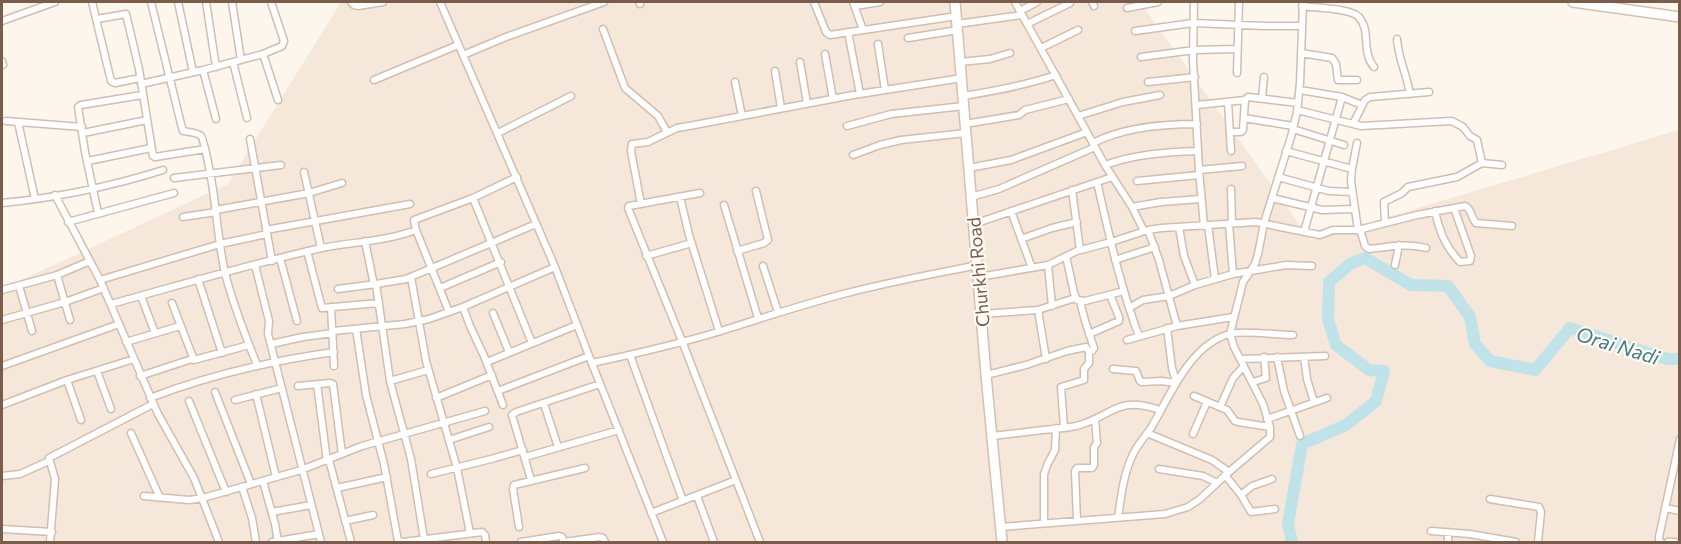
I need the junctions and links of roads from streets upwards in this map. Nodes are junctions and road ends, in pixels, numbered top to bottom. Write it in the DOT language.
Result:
graph roads {
  1 [pos="55,2"];
  2 [pos="92,2"];
  3 [pos="151,2"];
  4 [pos="178,2"];
  5 [pos="206,2"];
  6 [pos="232,2"];
  7 [pos="271,2"];
  8 [pos="351,2"];
  9 [pos="383,2"];
  10 [pos="440,2"];
  11 [pos="604,2"];
  12 [pos="814,2"];
  13 [pos="880,2"];
  14 [pos="955,2"];
  15 [pos="1015,2"];
  16 [pos="1036,2"];
  17 [pos="1158,2"];
  18 [pos="1194,2"];
  19 [pos="1239,2"];
  20 [pos="1573,2"];
  21 [pos="1070,3"];
  22 [pos="854,4"];
  23 [pos="1303,4"];
  24 [pos="1126,8"];
  25 [pos="1021,13"];
  26 [pos="1680,17"];
  27 [pos="97,19"];
  28 [pos="2,21"];
  29 [pos="957,23"];
  30 [pos="1193,23"];
  31 [pos="1027,24"];
  32 [pos="1239,25"];
  33 [pos="1301,26"];
  34 [pos="603,29"];
  35 [pos="863,30"];
  36 [pos="1078,30"];
  37 [pos="1135,31"];
  38 [pos="848,32"];
  39 [pos="908,38"];
  40 [pos="1397,39"];
  41 [pos="878,44"];
  42 [pos="458,45"];
  43 [pos="1041,48"];
  44 [pos="1237,49"];
  45 [pos="1194,50"];
  46 [pos="1010,53"];
  47 [pos="1301,53"];
  48 [pos="263,54"];
  49 [pos="825,54"];
  50 [pos="463,55"];
  51 [pos="1141,57"];
  52 [pos="241,60"];
  53 [pos="233,62"];
  54 [pos="800,62"];
  55 [pos="960,62"];
  56 [pos="216,67"];
  57 [pos="1374,67"];
  58 [pos="203,70"];
  59 [pos="775,71"];
  60 [pos="194,72"];
  61 [pos="1237,73"];
  62 [pos="1056,75"];
  63 [pos="1195,77"];
  64 [pos="1264,77"];
  65 [pos="169,78"];
  66 [pos="962,78"];
  67 [pos="374,80"];
  68 [pos="1357,80"];
  69 [pos="140,81"];
  70 [pos="735,81"];
  71 [pos="1148,82"];
  72 [pos="885,90"];
  73 [pos="1299,90"];
  74 [pos="1429,92"];
  75 [pos="860,94"];
  76 [pos="1160,94"];
  77 [pos="1410,94"];
  78 [pos="142,95"];
  79 [pos="571,96"];
  80 [pos="1342,97"];
  81 [pos="1262,98"];
  82 [pos="833,99"];
  83 [pos="1069,99"];
  84 [pos="279,100"];
  85 [pos="1245,100"];
  86 [pos="964,101"];
  87 [pos="1228,102"];
  88 [pos="807,103"];
  89 [pos="1197,105"];
  90 [pos="1362,105"];
  91 [pos="1297,106"];
  92 [pos="781,108"];
  93 [pos="742,116"];
  94 [pos="1078,116"];
  95 [pos="247,118"];
  96 [pos="1244,118"];
  97 [pos="1335,119"];
  98 [pos="147,120"];
  99 [pos="216,120"];
  100 [pos="6,122"];
  101 [pos="18,122"];
  102 [pos="1197,124"];
  103 [pos="1353,124"];
  104 [pos="847,126"];
  105 [pos="966,128"];
  106 [pos="1293,128"];
  107 [pos="82,130"];
  108 [pos="667,132"];
  109 [pos="1087,132"];
  110 [pos="1230,132"];
  111 [pos="498,134"];
  112 [pos="250,139"];
  113 [pos="1329,140"];
  114 [pos="1357,143"];
  115 [pos="1094,145"];
  116 [pos="1344,145"];
  117 [pos="151,148"];
  118 [pos="205,149"];
  119 [pos="1198,151"];
  120 [pos="1231,151"];
  121 [pos="1287,151"];
  122 [pos="853,155"];
  123 [pos="88,161"];
  124 [pos="1324,162"];
  125 [pos="1482,163"];
  126 [pos="281,165"];
  127 [pos="1105,165"];
  128 [pos="1502,165"];
  129 [pos="1242,166"];
  130 [pos="969,168"];
  131 [pos="254,169"];
  132 [pos="1352,169"];
  133 [pos="163,170"];
  134 [pos="304,172"];
  135 [pos="1199,172"];
  136 [pos="210,174"];
  137 [pos="517,177"];
  138 [pos="1112,177"];
  139 [pos="1278,177"];
  140 [pos="174,178"];
  141 [pos="1097,182"];
  142 [pos="1137,182"];
  143 [pos="342,183"];
  144 [pos="93,187"];
  145 [pos="1316,188"];
  146 [pos="1231,189"];
  147 [pos="1072,190"];
  148 [pos="756,191"];
  149 [pos="1352,192"];
  150 [pos="174,193"];
  151 [pos="700,193"];
  152 [pos="309,194"];
  153 [pos="55,195"];
  154 [pos="971,196"];
  155 [pos="680,197"];
  156 [pos="473,198"];
  157 [pos="1272,198"];
  158 [pos="34,199"];
  159 [pos="1201,200"];
  160 [pos="261,202"];
  161 [pos="2,203"];
  162 [pos="410,204"];
  163 [pos="641,204"];
  164 [pos="724,204"];
  165 [pos="1132,207"];
  166 [pos="1311,208"];
  167 [pos="1454,208"];
  168 [pos="1354,209"];
  169 [pos="216,211"];
  170 [pos="1011,211"];
  171 [pos="1435,211"];
  172 [pos="98,213"];
  173 [pos="183,217"];
  174 [pos="315,221"];
  175 [pos="68,222"];
  176 [pos="1077,222"];
  177 [pos="1385,222"];
  178 [pos="1264,223"];
  179 [pos="536,224"];
  180 [pos="974,224"];
  181 [pos="1231,224"];
  182 [pos="1206,226"];
  183 [pos="1512,226"];
  184 [pos="1179,227"];
  185 [pos="1359,229"];
  186 [pos="416,230"];
  187 [pos="1146,230"];
  188 [pos="266,232"];
  189 [pos="1304,232"];
  190 [pos="1021,239"];
  191 [pos="365,241"];
  192 [pos="1111,242"];
  193 [pos="492,243"];
  194 [pos="692,243"];
  195 [pos="220,244"];
  196 [pos="1399,245"];
  197 [pos="1155,247"];
  198 [pos="321,248"];
  199 [pos="1425,248"];
  200 [pos="1080,250"];
  201 [pos="307,251"];
  202 [pos="737,251"];
  203 [pos="646,256"];
  204 [pos="1066,256"];
  205 [pos="280,258"];
  206 [pos="1115,260"];
  207 [pos="90,261"];
  208 [pos="272,261"];
  209 [pos="501,262"];
  210 [pos="255,265"];
  211 [pos="978,265"];
  212 [pos="1048,265"];
  213 [pos="1395,265"];
  214 [pos="763,266"];
  215 [pos="1312,266"];
  216 [pos="555,267"];
  217 [pos="432,268"];
  218 [pos="1032,268"];
  219 [pos="1251,270"];
  220 [pos="225,272"];
  221 [pos="1233,274"];
  222 [pos="57,275"];
  223 [pos="411,277"];
  224 [pos="979,277"];
  225 [pos="198,279"];
  226 [pos="1215,279"];
  227 [pos="100,280"];
  228 [pos="375,284"];
  229 [pos="1195,285"];
  230 [pos="19,286"];
  231 [pos="510,287"];
  232 [pos="104,288"];
  233 [pos="440,288"];
  234 [pos="338,289"];
  235 [pos="2,290"];
  236 [pos="1124,291"];
  237 [pos="1110,295"];
  238 [pos="141,296"];
  239 [pos="1169,296"];
  240 [pos="1078,299"];
  241 [pos="65,302"];
  242 [pos="172,303"];
  243 [pos="379,303"];
  244 [pos="111,304"];
  245 [pos="1052,306"];
  246 [pos="331,307"];
  247 [pos="463,307"];
  248 [pos="1038,310"];
  249 [pos="1129,310"];
  250 [pos="448,312"];
  251 [pos="778,312"];
  252 [pos="28,313"];
  253 [pos="493,313"];
  254 [pos="981,315"];
  255 [pos="1119,317"];
  256 [pos="1233,317"];
  257 [pos="758,318"];
  258 [pos="2,320"];
  259 [pos="70,320"];
  260 [pos="297,321"];
  261 [pos="418,322"];
  262 [pos="119,324"];
  263 [pos="577,325"];
  264 [pos="180,326"];
  265 [pos="382,326"];
  266 [pos="1177,326"];
  267 [pos="356,328"];
  268 [pos="1167,328"];
  269 [pos="719,331"];
  270 [pos="32,332"];
  271 [pos="333,332"];
  272 [pos="155,333"];
  273 [pos="1089,334"];
  274 [pos="1230,334"];
  275 [pos="1293,335"];
  276 [pos="1139,336"];
  277 [pos="1127,340"];
  278 [pos="682,341"];
  279 [pos="126,342"];
  280 [pos="532,343"];
  281 [pos="271,344"];
  282 [pos="249,345"];
  283 [pos="334,352"];
  284 [pos="510,352"];
  285 [pos="1089,352"];
  286 [pos="222,353"];
  287 [pos="630,355"];
  288 [pos="1324,356"];
  289 [pos="1264,357"];
  290 [pos="1277,357"];
  291 [pos="1304,357"];
  292 [pos="134,359"];
  293 [pos="192,359"];
  294 [pos="1046,359"];
  295 [pos="1241,359"];
  296 [pos="590,360"];
  297 [pos="275,361"];
  298 [pos="487,362"];
  299 [pos="257,365"];
  300 [pos="2,366"];
  301 [pos="334,366"];
  302 [pos="1244,366"];
  303 [pos="428,369"];
  304 [pos="1113,369"];
  305 [pos="97,371"];
  306 [pos="492,375"];
  307 [pos="986,375"];
  308 [pos="140,376"];
  309 [pos="67,380"];
  310 [pos="390,381"];
  311 [pos="1176,382"];
  312 [pos="1253,382"];
  313 [pos="317,384"];
  314 [pos="600,384"];
  315 [pos="298,387"];
  316 [pos="282,388"];
  317 [pos="498,391"];
  318 [pos="215,392"];
  319 [pos="256,394"];
  320 [pos="1194,396"];
  321 [pos="436,398"];
  322 [pos="1327,398"];
  323 [pos="235,400"];
  324 [pos="151,401"];
  325 [pos="189,401"];
  326 [pos="1208,402"];
  327 [pos="1314,402"];
  328 [pos="544,404"];
  329 [pos="2,405"];
  330 [pos="503,405"];
  331 [pos="1220,407"];
  332 [pos="111,408"];
  333 [pos="1160,410"];
  334 [pos="1290,410"];
  335 [pos="485,411"];
  336 [pos="1095,419"];
  337 [pos="1268,419"];
  338 [pos="81,420"];
  339 [pos="444,424"];
  340 [pos="1270,427"];
  341 [pos="489,428"];
  342 [pos="1060,428"];
  343 [pos="619,430"];
  344 [pos="131,433"];
  345 [pos="1147,433"];
  346 [pos="1193,434"];
  347 [pos="405,435"];
  348 [pos="992,436"];
  349 [pos="1300,436"];
  350 [pos="1680,439"];
  351 [pos="449,440"];
  352 [pos="379,442"];
  353 [pos="558,447"];
  354 [pos="523,450"];
  355 [pos="342,454"];
  356 [pos="525,457"];
  357 [pos="328,460"];
  358 [pos="49,461"];
  359 [pos="457,468"];
  360 [pos="585,468"];
  361 [pos="1159,469"];
  362 [pos="302,470"];
  363 [pos="431,474"];
  364 [pos="1227,474"];
  365 [pos="2,476"];
  366 [pos="276,477"];
  367 [pos="387,477"];
  368 [pos="1272,479"];
  369 [pos="531,480"];
  370 [pos="736,480"];
  371 [pos="263,481"];
  372 [pos="1217,483"];
  373 [pos="251,484"];
  374 [pos="242,487"];
  375 [pos="337,488"];
  376 [pos="226,492"];
  377 [pos="1241,495"];
  378 [pos="144,496"];
  379 [pos="697,496"];
  380 [pos="160,498"];
  381 [pos="202,498"];
  382 [pos="1490,499"];
  383 [pos="683,501"];
  384 [pos="311,505"];
  385 [pos="1665,508"];
  386 [pos="1275,509"];
  387 [pos="1680,511"];
  388 [pos="272,512"];
  389 [pos="651,513"];
  390 [pos="373,515"];
  391 [pos="1118,517"];
  392 [pos="1077,520"];
  393 [pos="345,521"];
  394 [pos="1044,523"];
  395 [pos="519,527"];
  396 [pos="1001,527"];
  397 [pos="2,529"];
  398 [pos="1431,531"];
  399 [pos="52,532"];
  400 [pos="1448,532"];
  401 [pos="470,533"];
  402 [pos="319,534"];
  403 [pos="424,539"];
  404 [pos="275,542"];
  405 [pos="403,542"];
  406 [pos="526,542"];
  407 [pos="578,542"];
  408 [pos="50,543"];
  409 [pos="219,543"];
  410 [pos="256,543"];
  411 [pos="321,543"];
  412 [pos="351,543"];
  413 [pos="486,543"];
  414 [pos="521,543"];
  415 [pos="605,543"];
  416 [pos="663,543"];
  417 [pos="714,543"];
  418 [pos="760,543"];
  419 [pos="1002,543"];
  420 [pos="1448,543"];
  421 [pos="1516,543"];
  422 [pos="1538,543"];
  423 [pos="1661,543"];
  424 [pos="1668,543"];
  425 [pos="1675,543"];
  1 -- 28 [label="street"];
  2 -- 27 [label="street"];
  3 -- 65 [label="street"];
  4 -- 60 [label="street"];
  5 -- 56 [label="street"];
  6 -- 52 [label="street"];
  7 -- 48 [label="street"];
  8 -- 9 [label="street"];
  10 -- 42 [label="street"];
  11 -- 50 [label="street"];
  12 -- 38 [label="street"];
  13 -- 22 [label="street"];
  14 -- 29 [label="street, Churkhi Road"];
  15 -- 25 [label="street"];
  16 -- 25 [label="street"];
  17 -- 24 [label="street"];
  18 -- 30 [label="street"];
  19 -- 32 [label="street"];
  20 -- 26 [label="street"];
  21 -- 31 [label="street"];
  22 -- 35 [label="street"];
  23 -- 33 [label="street"];
  23 -- 57 [label="street"];
  25 -- 29 [label="street"];
  25 -- 31 [label="street"];
  27 -- 69 [label="street"];
  27 -- 69 [label="street"];
  29 -- 35 [label="street"];
  29 -- 39 [label="street"];
  29 -- 55 [label="street, Churkhi Road"];
  30 -- 32 [label="street"];
  30 -- 37 [label="street"];
  30 -- 45 [label="street"];
  31 -- 43 [label="street"];
  32 -- 33 [label="street"];
  32 -- 44 [label="street"];
  33 -- 47 [label="street"];
  34 -- 108 [label="street"];
  35 -- 38 [label="street"];
  36 -- 43 [label="street"];
  38 -- 75 [label="street"];
  40 -- 77 [label="street"];
  41 -- 72 [label="street"];
  42 -- 50 [label="street"];
  42 -- 67 [label="street"];
  43 -- 62 [label="street"];
  44 -- 45 [label="street"];
  44 -- 61 [label="street"];
  45 -- 51 [label="street"];
  45 -- 63 [label="street"];
  46 -- 55 [label="street"];
  47 -- 68 [label="street"];
  47 -- 73 [label="street"];
  48 -- 52 [label="street"];
  48 -- 84 [label="street"];
  49 -- 82 [label="street"];
  50 -- 111 [label="street"];
  52 -- 53 [label="street"];
  53 -- 56 [label="street"];
  53 -- 95 [label="street"];
  54 -- 88 [label="street"];
  55 -- 66 [label="street, Churkhi Road"];
  56 -- 58 [label="street"];
  58 -- 60 [label="street"];
  58 -- 99 [label="street"];
  59 -- 92 [label="street"];
  60 -- 65 [label="street"];
  62 -- 83 [label="street"];
  62 -- 86 [label="street"];
  63 -- 71 [label="street"];
  63 -- 89 [label="street"];
  64 -- 81 [label="street"];
  65 -- 69 [label="street"];
  65 -- 118 [label="street"];
  66 -- 72 [label="street"];
  66 -- 86 [label="street, Churkhi Road"];
  69 -- 78 [label="street"];
  70 -- 93 [label="street"];
  72 -- 75 [label="street"];
  73 -- 80 [label="street"];
  73 -- 91 [label="street"];
  74 -- 77 [label="street"];
  75 -- 82 [label="street"];
  76 -- 94 [label="street"];
  77 -- 90 [label="street"];
  78 -- 98 [label="street"];
  78 -- 107 [label="street"];
  79 -- 111 [label="street"];
  80 -- 90 [label="street"];
  80 -- 97 [label="street"];
  81 -- 85 [label="street"];
  81 -- 91 [label="street"];
  82 -- 88 [label="street"];
  83 -- 94 [label="street"];
  83 -- 105 [label="street"];
  85 -- 87 [label="street"];
  85 -- 96 [label="street"];
  86 -- 104 [label="street"];
  86 -- 105 [label="street, Churkhi Road"];
  87 -- 89 [label="street"];
  87 -- 110 [label="street"];
  88 -- 92 [label="street"];
  89 -- 102 [label="street"];
  90 -- 103 [label="street"];
  91 -- 97 [label="street"];
  91 -- 106 [label="street"];
  92 -- 93 [label="street"];
  93 -- 108 [label="street"];
  94 -- 109 [label="street"];
  96 -- 106 [label="street"];
  96 -- 110 [label="street"];
  97 -- 103 [label="street"];
  97 -- 113 [label="street"];
  98 -- 107 [label="street"];
  98 -- 117 [label="street"];
  100 -- 101 [label="street"];
  101 -- 107 [label="street"];
  101 -- 158 [label="street"];
  102 -- 115 [label="street"];
  102 -- 119 [label="street"];
  103 -- 125 [label="street"];
  105 -- 122 [label="street"];
  105 -- 130 [label="street, Churkhi Road"];
  106 -- 113 [label="street"];
  106 -- 121 [label="street"];
  107 -- 123 [label="street"];
  108 -- 163 [label="street"];
  109 -- 115 [label="street"];
  109 -- 130 [label="street"];
  110 -- 120 [label="street"];
  111 -- 137 [label="street"];
  112 -- 131 [label="street"];
  113 -- 116 [label="street"];
  113 -- 124 [label="street"];
  114 -- 132 [label="street"];
  115 -- 127 [label="street"];
  115 -- 154 [label="street"];
  117 -- 118 [label="street"];
  117 -- 123 [label="street"];
  118 -- 136 [label="street"];
  119 -- 127 [label="street"];
  119 -- 135 [label="street"];
  121 -- 124 [label="street"];
  121 -- 139 [label="street"];
  123 -- 144 [label="street"];
  124 -- 132 [label="street"];
  124 -- 145 [label="street"];
  125 -- 128 [label="street"];
  125 -- 177 [label="street"];
  126 -- 131 [label="street"];
  127 -- 138 [label="street"];
  129 -- 135 [label="street"];
  130 -- 154 [label="street, Churkhi Road"];
  131 -- 136 [label="street"];
  131 -- 160 [label="street"];
  132 -- 149 [label="street"];
  133 -- 144 [label="street"];
  134 -- 152 [label="street"];
  135 -- 142 [label="street"];
  135 -- 159 [label="street"];
  136 -- 140 [label="street"];
  136 -- 169 [label="street"];
  137 -- 156 [label="street"];
  137 -- 179 [label="street"];
  138 -- 141 [label="street"];
  138 -- 165 [label="street"];
  139 -- 145 [label="street"];
  139 -- 157 [label="street"];
  141 -- 147 [label="street"];
  141 -- 192 [label="street"];
  143 -- 152 [label="street"];
  144 -- 153 [label="street"];
  144 -- 172 [label="street"];
  145 -- 149 [label="street"];
  145 -- 166 [label="street"];
  146 -- 181 [label="street"];
  147 -- 170 [label="street"];
  147 -- 176 [label="street"];
  148 -- 202 [label="street"];
  149 -- 168 [label="street"];
  150 -- 172 [label="street"];
  151 -- 155 [label="street"];
  152 -- 160 [label="street"];
  152 -- 174 [label="street"];
  153 -- 158 [label="street"];
  153 -- 175 [label="street"];
  154 -- 180 [label="street, Churkhi Road"];
  155 -- 163 [label="street"];
  155 -- 194 [label="street"];
  156 -- 186 [label="street"];
  156 -- 193 [label="street"];
  157 -- 166 [label="street"];
  157 -- 178 [label="street"];
  158 -- 161 [label="street"];
  159 -- 165 [label="street"];
  159 -- 182 [label="street"];
  160 -- 169 [label="street"];
  160 -- 188 [label="street"];
  162 -- 174 [label="street"];
  163 -- 203 [label="street"];
  164 -- 202 [label="street"];
  165 -- 187 [label="street"];
  166 -- 168 [label="street"];
  166 -- 189 [label="street"];
  167 -- 171 [label="street"];
  167 -- 171 [label="street"];
  167 -- 183 [label="street"];
  168 -- 185 [label="street"];
  169 -- 173 [label="street"];
  169 -- 195 [label="street"];
  170 -- 180 [label="street"];
  170 -- 190 [label="street"];
  171 -- 177 [label="street"];
  172 -- 175 [label="street"];
  174 -- 188 [label="street"];
  174 -- 198 [label="street"];
  175 -- 207 [label="street"];
  176 -- 190 [label="street"];
  176 -- 200 [label="street"];
  177 -- 185 [label="street"];
  178 -- 181 [label="street"];
  178 -- 189 [label="street"];
  178 -- 219 [label="street"];
  179 -- 193 [label="street"];
  179 -- 216 [label="street"];
  180 -- 211 [label="street, Churkhi Road"];
  181 -- 182 [label="street"];
  181 -- 221 [label="street"];
  182 -- 184 [label="street"];
  182 -- 226 [label="street"];
  184 -- 187 [label="street"];
  184 -- 229 [label="street"];
  185 -- 189 [label="street"];
  185 -- 196 [label="street"];
  186 -- 191 [label="street"];
  186 -- 217 [label="street"];
  187 -- 192 [label="street"];
  187 -- 197 [label="street"];
  188 -- 195 [label="street"];
  188 -- 208 [label="street"];
  190 -- 218 [label="street"];
  191 -- 198 [label="street"];
  191 -- 228 [label="street"];
  192 -- 200 [label="street"];
  192 -- 206 [label="street"];
  193 -- 209 [label="street"];
  193 -- 217 [label="street"];
  194 -- 203 [label="street"];
  194 -- 269 [label="street"];
  195 -- 220 [label="street"];
  195 -- 227 [label="street"];
  196 -- 199 [label="street"];
  196 -- 213 [label="street"];
  197 -- 206 [label="street"];
  197 -- 239 [label="street"];
  198 -- 201 [label="street"];
  200 -- 204 [label="street"];
  201 -- 205 [label="street"];
  201 -- 246 [label="street"];
  202 -- 257 [label="street"];
  203 -- 278 [label="street"];
  204 -- 212 [label="street"];
  204 -- 240 [label="street"];
  205 -- 208 [label="street"];
  205 -- 260 [label="street"];
  206 -- 236 [label="street"];
  207 -- 222 [label="street"];
  207 -- 227 [label="street"];
  208 -- 210 [label="street"];
  209 -- 231 [label="street"];
  209 -- 233 [label="street"];
  210 -- 220 [label="street"];
  210 -- 281 [label="street"];
  211 -- 224 [label="street, Churkhi Road"];
  211 -- 251 [label="street"];
  212 -- 218 [label="street"];
  212 -- 245 [label="street"];
  214 -- 251 [label="street"];
  215 -- 219 [label="street"];
  216 -- 231 [label="street"];
  216 -- 263 [label="street"];
  217 -- 223 [label="street"];
  217 -- 233 [label="street"];
  218 -- 224 [label="street"];
  219 -- 221 [label="street"];
  219 -- 256 [label="street"];
  220 -- 225 [label="street"];
  220 -- 282 [label="street"];
  221 -- 226 [label="street"];
  222 -- 230 [label="street"];
  222 -- 241 [label="street"];
  223 -- 228 [label="street"];
  223 -- 261 [label="street"];
  224 -- 254 [label="street, Churkhi Road"];
  225 -- 238 [label="street"];
  225 -- 286 [label="street"];
  226 -- 229 [label="street"];
  227 -- 232 [label="street"];
  228 -- 234 [label="street"];
  228 -- 243 [label="street"];
  229 -- 239 [label="street"];
  230 -- 235 [label="street"];
  230 -- 252 [label="street"];
  231 -- 247 [label="street"];
  231 -- 280 [label="street"];
  232 -- 241 [label="street"];
  232 -- 244 [label="street"];
  233 -- 250 [label="street"];
  236 -- 237 [label="street"];
  236 -- 249 [label="street"];
  237 -- 240 [label="street"];
  237 -- 255 [label="street"];
  238 -- 244 [label="street"];
  238 -- 272 [label="street"];
  239 -- 249 [label="street"];
  239 -- 266 [label="street"];
  240 -- 245 [label="street"];
  240 -- 273 [label="street"];
  241 -- 252 [label="street"];
  241 -- 259 [label="street"];
  242 -- 264 [label="street"];
  243 -- 246 [label="street"];
  243 -- 265 [label="street"];
  244 -- 262 [label="street"];
  245 -- 248 [label="street"];
  246 -- 271 [label="street"];
  247 -- 250 [label="street"];
  247 -- 298 [label="street"];
  248 -- 254 [label="street"];
  248 -- 294 [label="street"];
  249 -- 255 [label="street"];
  249 -- 276 [label="street"];
  250 -- 261 [label="street"];
  251 -- 257 [label="street"];
  252 -- 258 [label="street"];
  252 -- 270 [label="street"];
  253 -- 284 [label="street"];
  254 -- 307 [label="street, Churkhi Road"];
  255 -- 273 [label="street"];
  256 -- 266 [label="street"];
  256 -- 274 [label="street"];
  257 -- 269 [label="street"];
  261 -- 265 [label="street"];
  261 -- 303 [label="street"];
  262 -- 279 [label="street"];
  262 -- 300 [label="street"];
  263 -- 280 [label="street"];
  263 -- 296 [label="street"];
  264 -- 272 [label="street"];
  264 -- 293 [label="street"];
  265 -- 267 [label="street"];
  265 -- 310 [label="street"];
  266 -- 268 [label="street"];
  267 -- 271 [label="street"];
  267 -- 352 [label="street"];
  268 -- 276 [label="street"];
  268 -- 311 [label="street"];
  269 -- 278 [label="street"];
  271 -- 281 [label="street"];
  271 -- 283 [label="street"];
  272 -- 279 [label="street"];
  273 -- 285 [label="street"];
  274 -- 275 [label="street"];
  274 -- 295 [label="street"];
  274 -- 311 [label="street"];
  276 -- 277 [label="street"];
  278 -- 287 [label="street"];
  278 -- 370 [label="street"];
  279 -- 292 [label="street"];
  280 -- 284 [label="street"];
  281 -- 297 [label="street"];
  282 -- 286 [label="street"];
  282 -- 299 [label="street"];
  283 -- 297 [label="street"];
  283 -- 301 [label="street"];
  284 -- 298 [label="street"];
  285 -- 294 [label="street"];
  285 -- 342 [label="street"];
  286 -- 293 [label="street"];
  287 -- 296 [label="street"];
  287 -- 383 [label="street"];
  288 -- 291 [label="street"];
  289 -- 290 [label="street"];
  289 -- 295 [label="street"];
  289 -- 312 [label="street"];
  290 -- 291 [label="street"];
  290 -- 334 [label="street"];
  291 -- 327 [label="street"];
  292 -- 305 [label="street"];
  292 -- 308 [label="street"];
  293 -- 308 [label="street"];
  294 -- 307 [label="street"];
  295 -- 302 [label="street"];
  296 -- 314 [label="street"];
  296 -- 317 [label="street"];
  297 -- 299 [label="street"];
  297 -- 316 [label="street"];
  298 -- 306 [label="street"];
  299 -- 324 [label="street"];
  302 -- 312 [label="street"];
  302 -- 331 [label="street"];
  303 -- 310 [label="street"];
  303 -- 321 [label="street"];
  304 -- 311 [label="street"];
  305 -- 309 [label="street"];
  305 -- 332 [label="street"];
  306 -- 317 [label="street"];
  306 -- 321 [label="street"];
  307 -- 348 [label="street, Churkhi Road"];
  308 -- 324 [label="street"];
  309 -- 329 [label="street"];
  309 -- 338 [label="street"];
  310 -- 347 [label="street"];
  311 -- 333 [label="street"];
  312 -- 337 [label="street"];
  313 -- 315 [label="street"];
  313 -- 355 [label="street"];
  313 -- 357 [label="street"];
  314 -- 328 [label="street"];
  314 -- 343 [label="street"];
  316 -- 319 [label="street"];
  316 -- 362 [label="street"];
  317 -- 330 [label="street"];
  318 -- 373 [label="street"];
  319 -- 323 [label="street"];
  319 -- 366 [label="street"];
  320 -- 326 [label="street"];
  321 -- 339 [label="street"];
  322 -- 327 [label="street"];
  324 -- 358 [label="street"];
  324 -- 381 [label="street"];
  325 -- 376 [label="street"];
  326 -- 331 [label="street"];
  326 -- 346 [label="street"];
  327 -- 334 [label="street"];
  328 -- 353 [label="street"];
  328 -- 354 [label="street"];
  331 -- 340 [label="street"];
  333 -- 336 [label="street"];
  333 -- 345 [label="street"];
  334 -- 337 [label="street"];
  334 -- 349 [label="street"];
  335 -- 339 [label="street"];
  336 -- 342 [label="street"];
  336 -- 392 [label="street"];
  337 -- 340 [label="street"];
  339 -- 347 [label="street"];
  339 -- 351 [label="street"];
  340 -- 364 [label="street"];
  341 -- 351 [label="street"];
  342 -- 348 [label="street"];
  342 -- 394 [label="street"];
  343 -- 353 [label="street"];
  343 -- 389 [label="street"];
  344 -- 380 [label="street"];
  345 -- 364 [label="street"];
  345 -- 391 [label="street"];
  347 -- 352 [label="street"];
  347 -- 403 [label="street"];
  348 -- 396 [label="street, Churkhi Road"];
  350 -- 385 [label="street"];
  351 -- 359 [label="street"];
  352 -- 355 [label="street"];
  352 -- 367 [label="street"];
  353 -- 356 [label="street"];
  354 -- 356 [label="street"];
  354 -- 359 [label="street"];
  355 -- 357 [label="street"];
  356 -- 369 [label="street"];
  357 -- 362 [label="street"];
  357 -- 375 [label="street"];
  358 -- 365 [label="street"];
  358 -- 399 [label="street"];
  359 -- 363 [label="street"];
  359 -- 401 [label="street"];
  360 -- 369 [label="street"];
  361 -- 372 [label="street"];
  362 -- 366 [label="street"];
  362 -- 384 [label="street"];
  364 -- 372 [label="street"];
  364 -- 377 [label="street"];
  366 -- 371 [label="street"];
  367 -- 375 [label="street"];
  367 -- 405 [label="street"];
  368 -- 377 [label="street"];
  369 -- 395 [label="street"];
  370 -- 379 [label="street"];
  370 -- 418 [label="street"];
  371 -- 373 [label="street"];
  371 -- 388 [label="street"];
  372 -- 391 [label="street"];
  373 -- 374 [label="street"];
  374 -- 376 [label="street"];
  374 -- 410 [label="street"];
  375 -- 393 [label="street"];
  376 -- 381 [label="street"];
  377 -- 386 [label="street"];
  378 -- 380 [label="street"];
  379 -- 383 [label="street"];
  379 -- 417 [label="street"];
  380 -- 381 [label="street"];
  381 -- 409 [label="street"];
  382 -- 422 [label="street"];
  383 -- 389 [label="street"];
  384 -- 388 [label="street"];
  384 -- 402 [label="street"];
  385 -- 387 [label="street"];
  385 -- 423 [label="street"];
  388 -- 404 [label="street"];
  389 -- 416 [label="street"];
  390 -- 393 [label="street"];
  391 -- 392 [label="street"];
  392 -- 394 [label="street"];
  393 -- 412 [label="street"];
  394 -- 396 [label="street"];
  396 -- 419 [label="street, Churkhi Road"];
  397 -- 399 [label="street"];
  398 -- 400 [label="street"];
  399 -- 408 [label="street"];
  400 -- 420 [label="street"];
  400 -- 421 [label="street"];
  401 -- 403 [label="street"];
  401 -- 413 [label="street"];
  402 -- 404 [label="street"];
  402 -- 411 [label="street"];
  403 -- 405 [label="street"];
  406 -- 407 [label="street"];
  406 -- 414 [label="street"];
  407 -- 415 [label="street"];
  424 -- 425 [label="street"];
}
